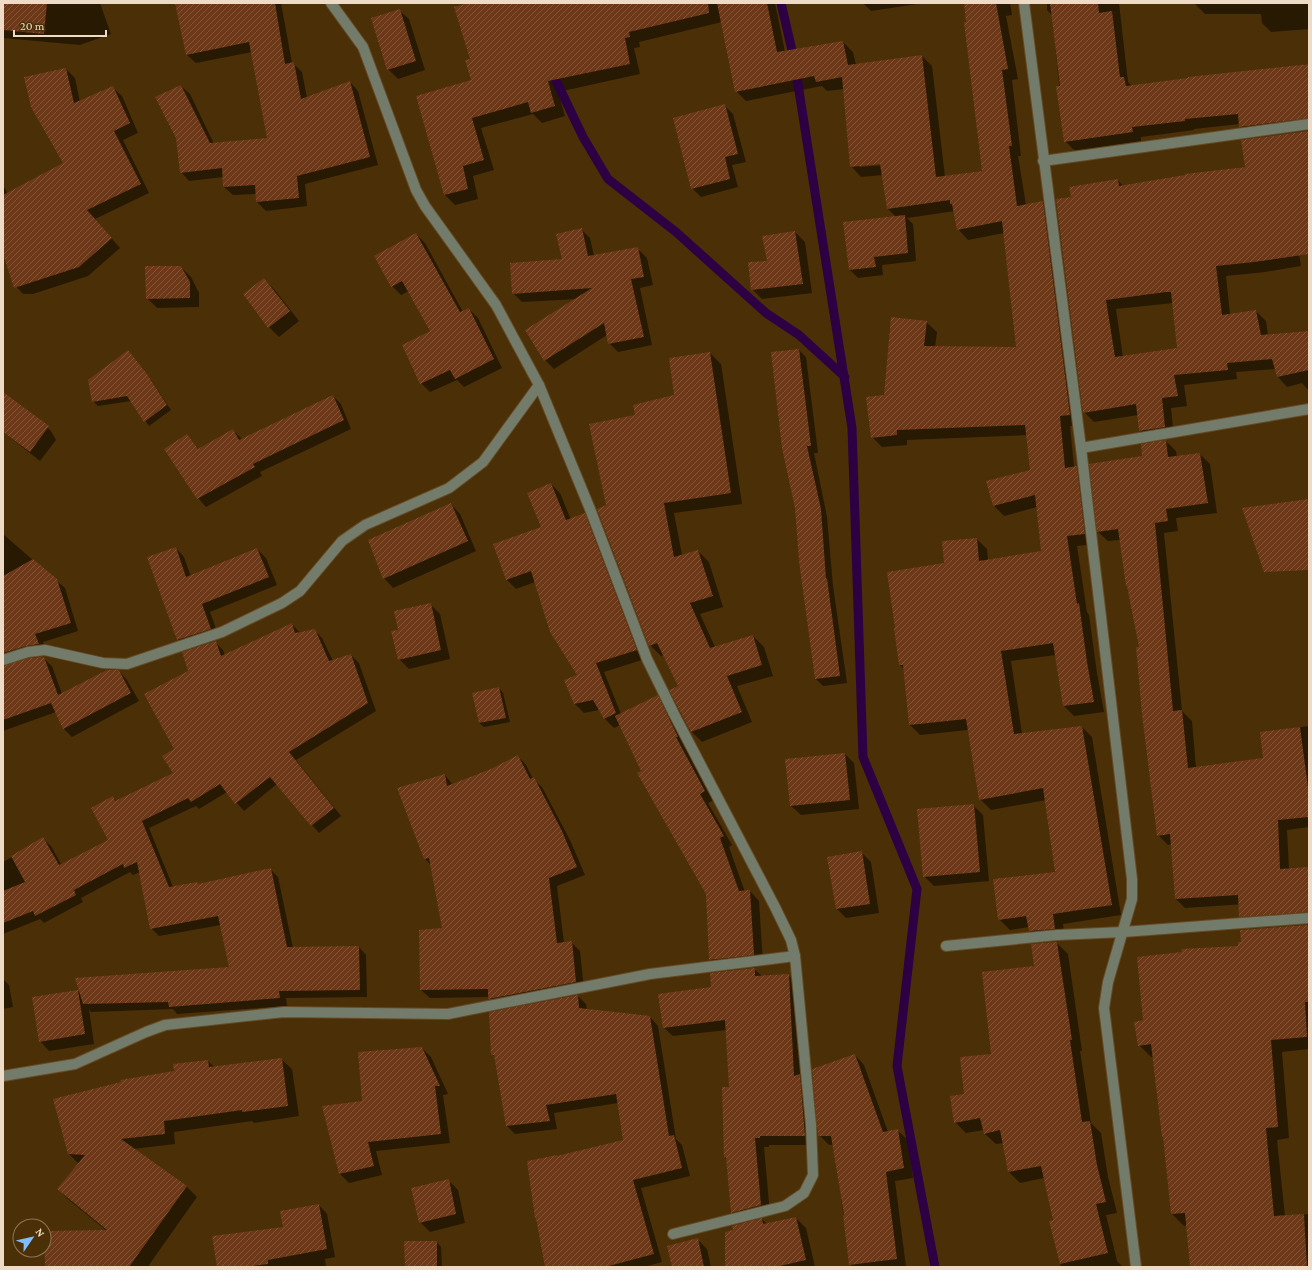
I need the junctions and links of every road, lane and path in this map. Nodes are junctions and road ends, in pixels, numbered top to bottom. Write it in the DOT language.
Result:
graph roads {
  1 [pos="331,3"];
  2 [pos="1024,3"];
  3 [pos="1309,124"];
  4 [pos="1043,161"];
  5 [pos="539,384"];
  6 [pos="1309,409"];
  7 [pos="1080,448"];
  8 [pos="3,660"];
  9 [pos="1309,918"];
  10 [pos="1123,932"];
  11 [pos="946,946"];
  12 [pos="795,956"];
  13 [pos="3,1076"];
  14 [pos="673,1234"];
  15 [pos="1136,1267"];
  1 -- 5 [label="street"];
  2 -- 4 [label="street"];
  3 -- 4 [label="street"];
  4 -- 7 [label="street"];
  5 -- 8 [label="street"];
  5 -- 12 [label="street"];
  6 -- 7 [label="street"];
  7 -- 10 [label="street"];
  9 -- 10 [label="street"];
  10 -- 11 [label="street"];
  10 -- 15 [label="street"];
  12 -- 13 [label="street"];
  12 -- 14 [label="street"];
}
